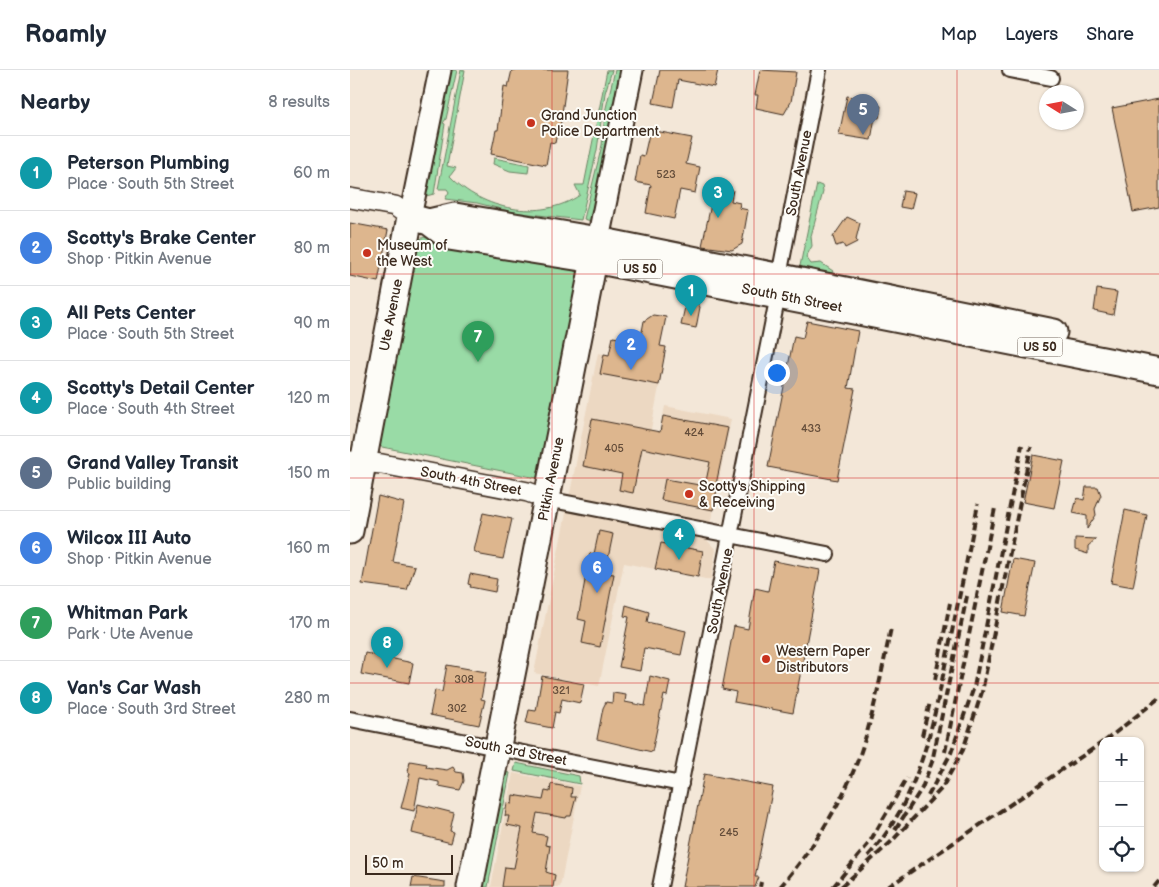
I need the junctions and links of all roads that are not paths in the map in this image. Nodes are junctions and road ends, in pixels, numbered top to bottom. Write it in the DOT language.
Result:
graph roads {
  1 [pos="440,70"];
  2 [pos="632,70"];
  3 [pos="819,70"];
  4 [pos="1010,70"];
  5 [pos="1051,78"];
  6 [pos="350,198"];
  7 [pos="420,220"];
  8 [pos="596,250"];
  9 [pos="779,285"];
  10 [pos="925,315"];
  11 [pos="1159,354"];
  12 [pos="1159,371"];
  13 [pos="357,462"];
  14 [pos="547,499"];
  15 [pos="350,532"];
  16 [pos="731,536"];
  17 [pos="827,554"];
  18 [pos="350,719"];
  19 [pos="497,748"];
  20 [pos="681,784"];
  21 [pos="470,887"];
  22 [pos="660,887"];
  1 -- 7 [label="main road, Ute Avenue"];
  2 -- 8 [label="main road, Pitkin Avenue"];
  3 -- 9 [label="street, South Avenue"];
  4 -- 5 [label="street"];
  6 -- 7 [label="main road, South 5th Street"];
  7 -- 8 [label="highway, South 5th Street / US 50"];
  7 -- 13 [label="highway, Ute Avenue"];
  8 -- 9 [label="highway, South 5th Street / US 50"];
  8 -- 9 [label="highway, South 5th Street / US 50"];
  8 -- 14 [label="highway, Pitkin Avenue"];
  9 -- 10 [label="highway, South 5th Street / US 50"];
  9 -- 16 [label="street, South Avenue"];
  10 -- 11 [label="highway, South 5th Street / US 50"];
  10 -- 12 [label="highway, South 5th Street / US 50"];
  13 -- 14 [label="main road, South 4th Street"];
  13 -- 15 [label="highway, Ute Avenue"];
  14 -- 16 [label="street, South 4th Street"];
  14 -- 19 [label="highway, Pitkin Avenue"];
  16 -- 17 [label="street, South 4th Street"];
  16 -- 20 [label="street, South Avenue"];
  18 -- 19 [label="street, South 3rd Street"];
  19 -- 20 [label="street, South 3rd Street"];
  19 -- 21 [label="highway, Pitkin Avenue"];
  20 -- 22 [label="street, South Avenue"];
}
